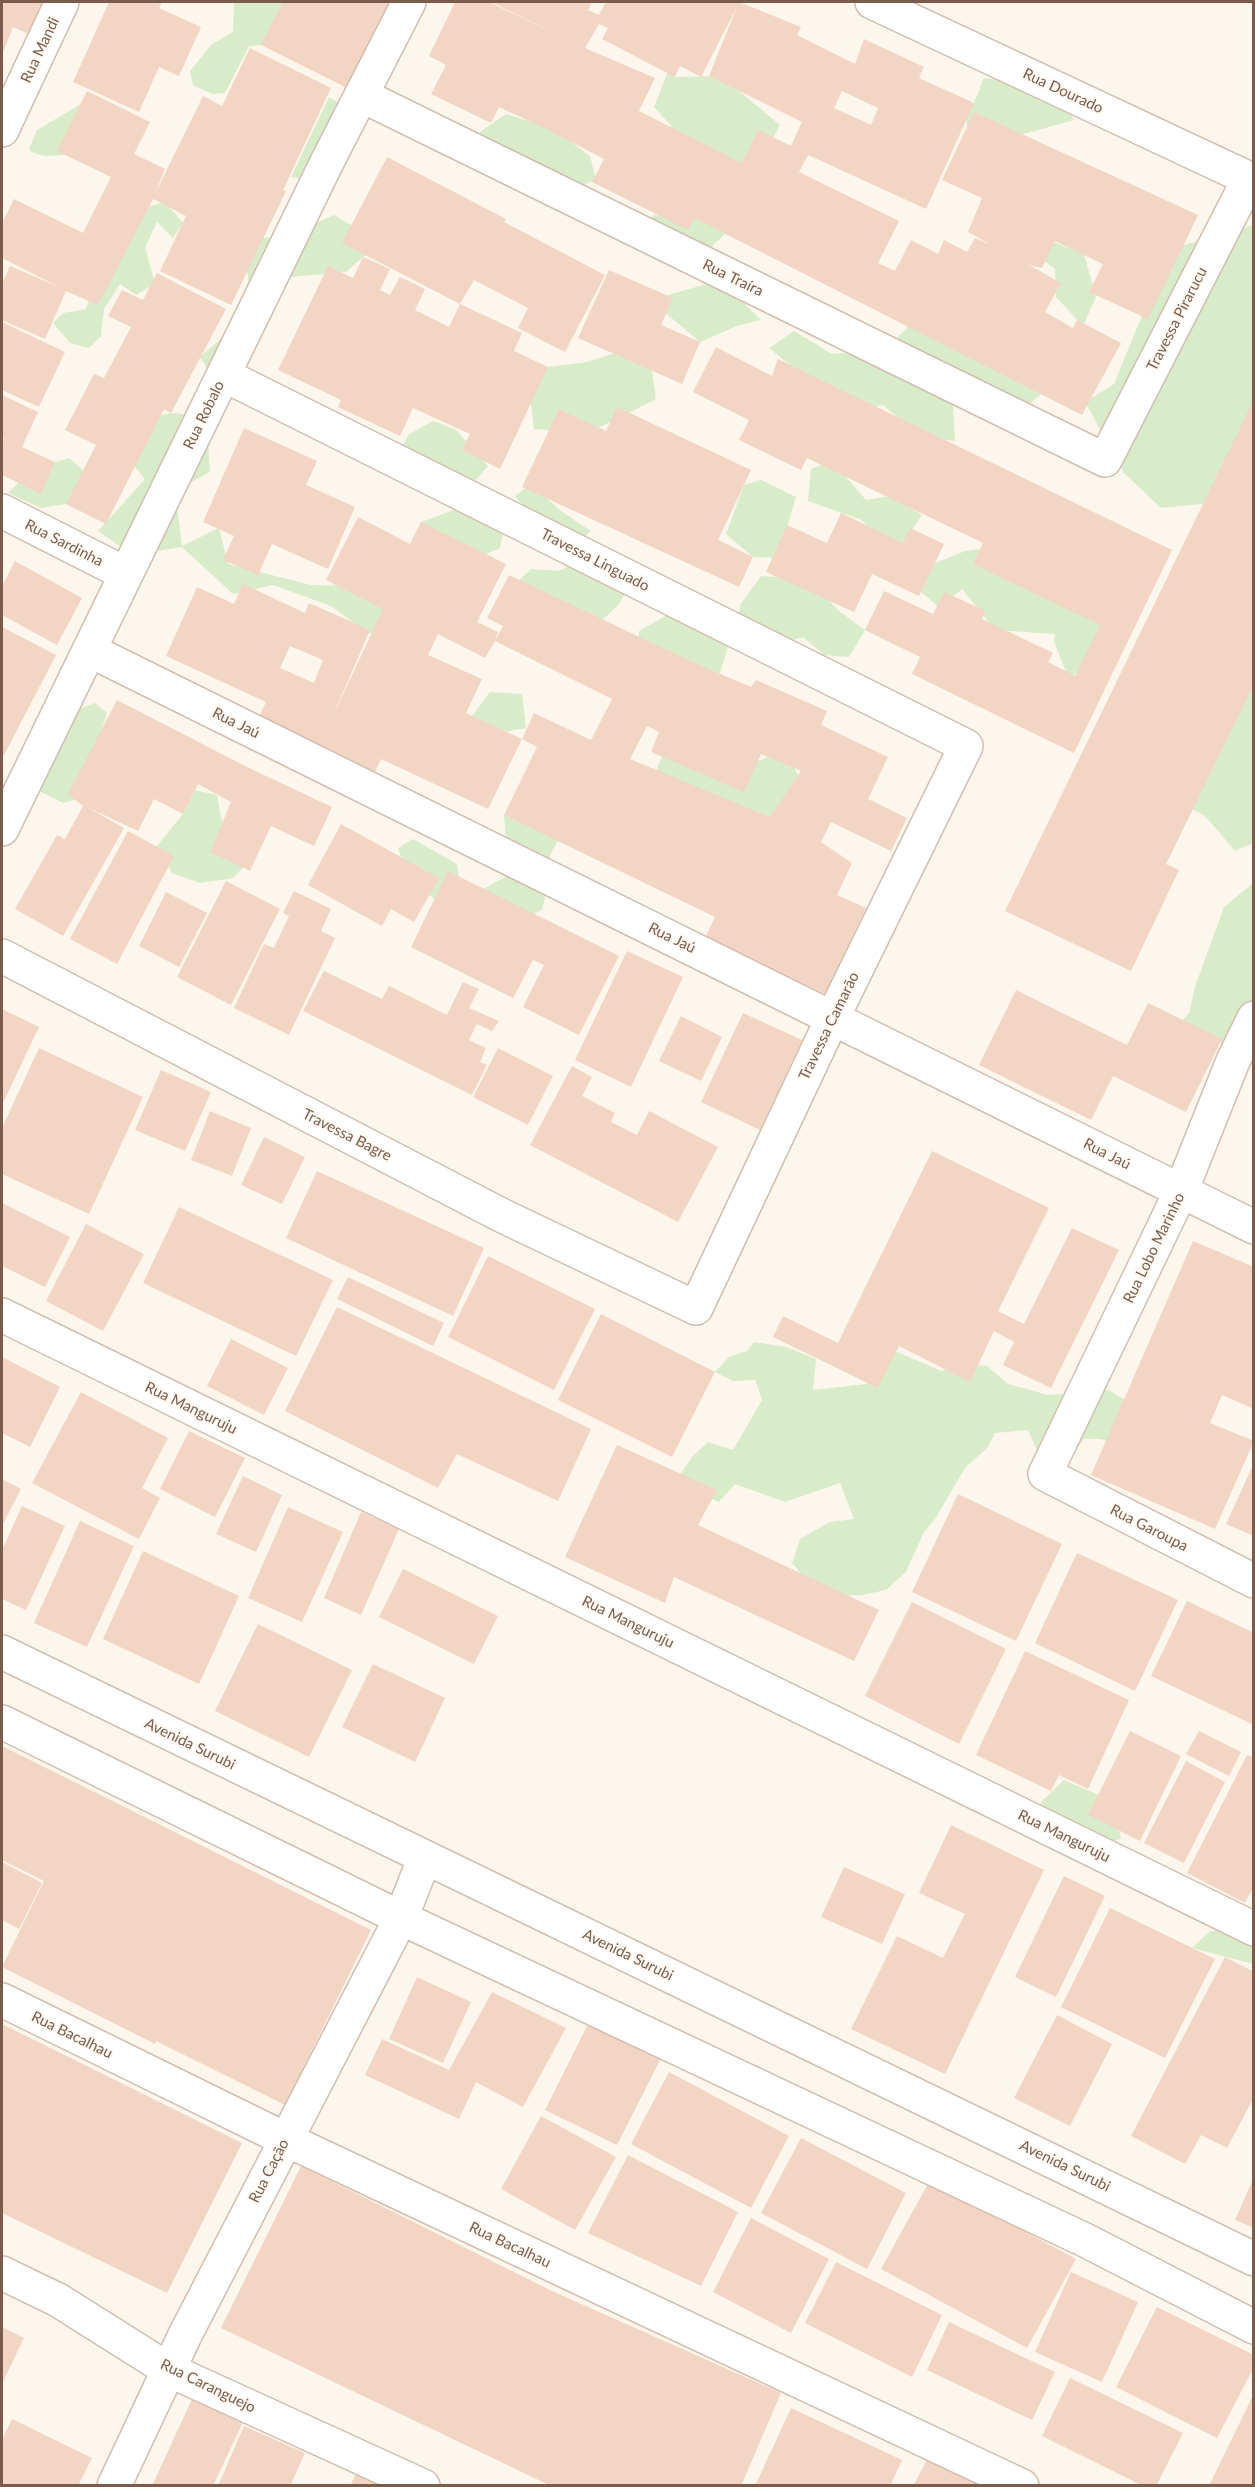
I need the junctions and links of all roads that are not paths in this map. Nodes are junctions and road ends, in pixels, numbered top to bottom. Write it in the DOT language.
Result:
graph roads {
  1 [pos="62,2"];
  2 [pos="409,2"];
  3 [pos="872,2"];
  4 [pos="361,95"];
  5 [pos="2,130"];
  6 [pos="1251,180"];
  7 [pos="224,375"];
  8 [pos="1105,460"];
  9 [pos="2,511"];
  10 [pos="126,574"];
  11 [pos="89,650"];
  12 [pos="966,746"];
  13 [pos="2,830"];
  14 [pos="2,956"];
  15 [pos="833,1017"];
  16 [pos="1254,1018"];
  17 [pos="1181,1191"];
  18 [pos="1254,1227"];
  19 [pos="696,1308"];
  20 [pos="2,1314"];
  21 [pos="1044,1474"];
  22 [pos="1254,1581"];
  23 [pos="2,1652"];
  24 [pos="2,1722"];
  25 [pos="424,1857"];
  26 [pos="401,1918"];
  27 [pos="1254,1929"];
  28 [pos="2,2000"];
  29 [pos="285,2139"];
  30 [pos="1254,2259"];
  31 [pos="2,2273"];
  32 [pos="1254,2328"];
  33 [pos="169,2370"];
  34 [pos="114,2486"];
  35 [pos="423,2486"];
  36 [pos="1022,2486"];
  1 -- 5 [label="street, Rua Mandi"];
  2 -- 4 [label="street, Rua Robalo"];
  3 -- 6 [label="street, Rua Dourado"];
  4 -- 7 [label="street, Rua Robalo"];
  4 -- 8 [label="street, Rua Traíra"];
  6 -- 8 [label="street, Travessa Pirarucu"];
  7 -- 10 [label="street, Rua Robalo"];
  7 -- 12 [label="street, Travessa Linguado"];
  9 -- 10 [label="street, Rua Sardinha"];
  10 -- 11 [label="street, Rua Robalo"];
  11 -- 13 [label="street, Rua Robalo"];
  11 -- 15 [label="street, Rua Jaú"];
  12 -- 15 [label="street, Travessa Camarão"];
  14 -- 19 [label="street, Travessa Bagre"];
  15 -- 17 [label="street, Rua Jaú"];
  15 -- 19 [label="street, Travessa Camarão"];
  16 -- 17 [label="street, Rua Lobo Marinho"];
  17 -- 18 [label="street, Rua Jaú"];
  17 -- 21 [label="street, Rua Lobo Marinho"];
  20 -- 27 [label="street, Rua Manguruju"];
  21 -- 22 [label="street, Rua Garoupa"];
  23 -- 25 [label="street, Avenida Surubi"];
  24 -- 26 [label="street"];
  25 -- 26 [label="street, Rua Cação"];
  25 -- 30 [label="street, Avenida Surubi"];
  26 -- 29 [label="street, Rua Cação"];
  26 -- 32 [label="street"];
  28 -- 29 [label="street, Rua Bacalhau"];
  29 -- 33 [label="street, Rua Cação"];
  29 -- 36 [label="street, Rua Bacalhau"];
  31 -- 33 [label="street, Rua Caranguejo"];
  33 -- 34 [label="street, Rua Cação"];
  33 -- 35 [label="street, Rua Caranguejo"];
}
